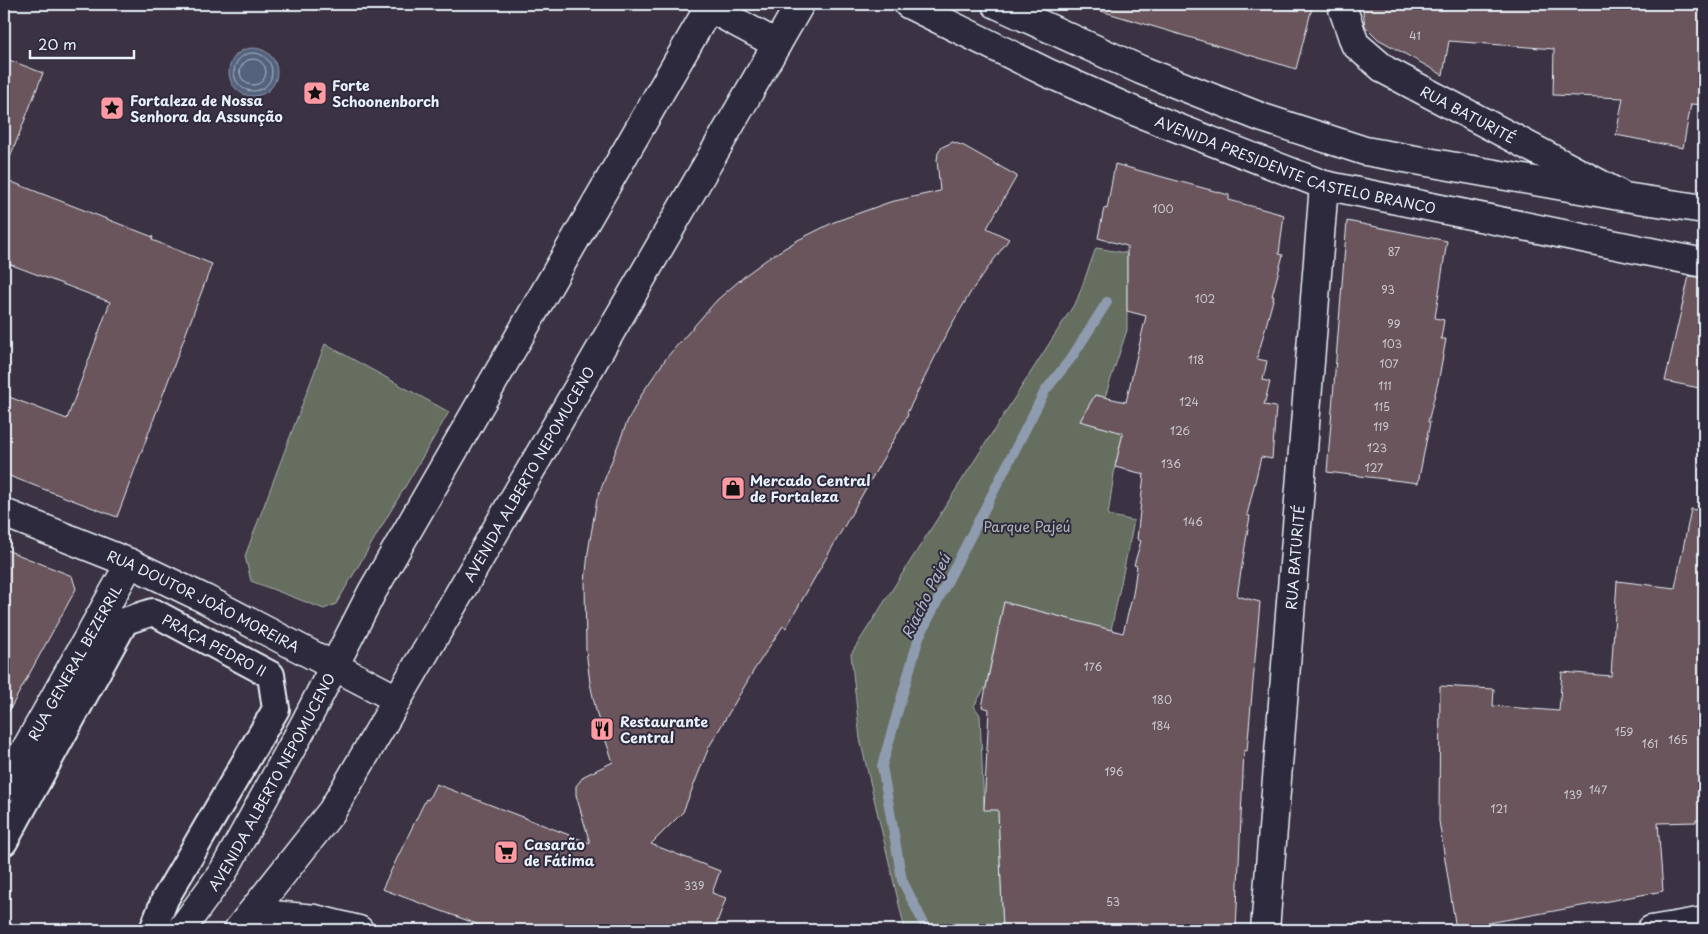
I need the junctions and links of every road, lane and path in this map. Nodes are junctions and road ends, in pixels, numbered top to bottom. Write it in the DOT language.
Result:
graph roads {
  1 [pos="800,4"];
  2 [pos="908,4"];
  3 [pos="996,4"];
  4 [pos="1343,4"];
  5 [pos="707,5"];
  6 [pos="777,44"];
  7 [pos="1324,185"];
  8 [pos="1625,197"];
  9 [pos="1704,209"];
  10 [pos="1704,263"];
  11 [pos="4,512"];
  12 [pos="130,563"];
  13 [pos="334,666"];
  14 [pos="397,700"];
  15 [pos="4,788"];
  16 [pos="4,842"];
  17 [pos="1704,921"];
  18 [pos="245,922"];
  19 [pos="153,930"];
  20 [pos="181,930"];
  21 [pos="359,930"];
  22 [pos="1265,930"];
  23 [pos="1651,930"];
  1 -- 6 [label="main road, AVENIDA ALBERTO NEPOMUCENO"];
  2 -- 7 [label="main road, AVENIDA PRESIDENTE CASTELO BRANCO"];
  3 -- 8 [label="main road"];
  4 -- 8 [label="main road, RUA BATURITÉ"];
  5 -- 6 [label="main road"];
  5 -- 13 [label="main road, AVENIDA ALBERTO NEPOMUCENO"];
  6 -- 14 [label="main road, AVENIDA ALBERTO NEPOMUCENO"];
  7 -- 10 [label="main road, AVENIDA PRESIDENTE CASTELO BRANCO"];
  7 -- 22 [label="main road, RUA BATURITÉ"];
  8 -- 9 [label="main road"];
  11 -- 12 [label="main road, RUA DOUTOR JOÃO MOREIRA"];
  12 -- 13 [label="main road, RUA DOUTOR JOÃO MOREIRA"];
  12 -- 15 [label="main road, RUA GENERAL BEZERRIL"];
  13 -- 14 [label="main road, RUA DOUTOR JOÃO MOREIRA"];
  13 -- 20 [label="main road, AVENIDA ALBERTO NEPOMUCENO"];
  14 -- 18 [label="main road, AVENIDA ALBERTO NEPOMUCENO"];
  16 -- 19 [label="street, PRAÇA PEDRO II"];
  17 -- 23 [label="main road"];
  18 -- 21 [label="main road"];
}
